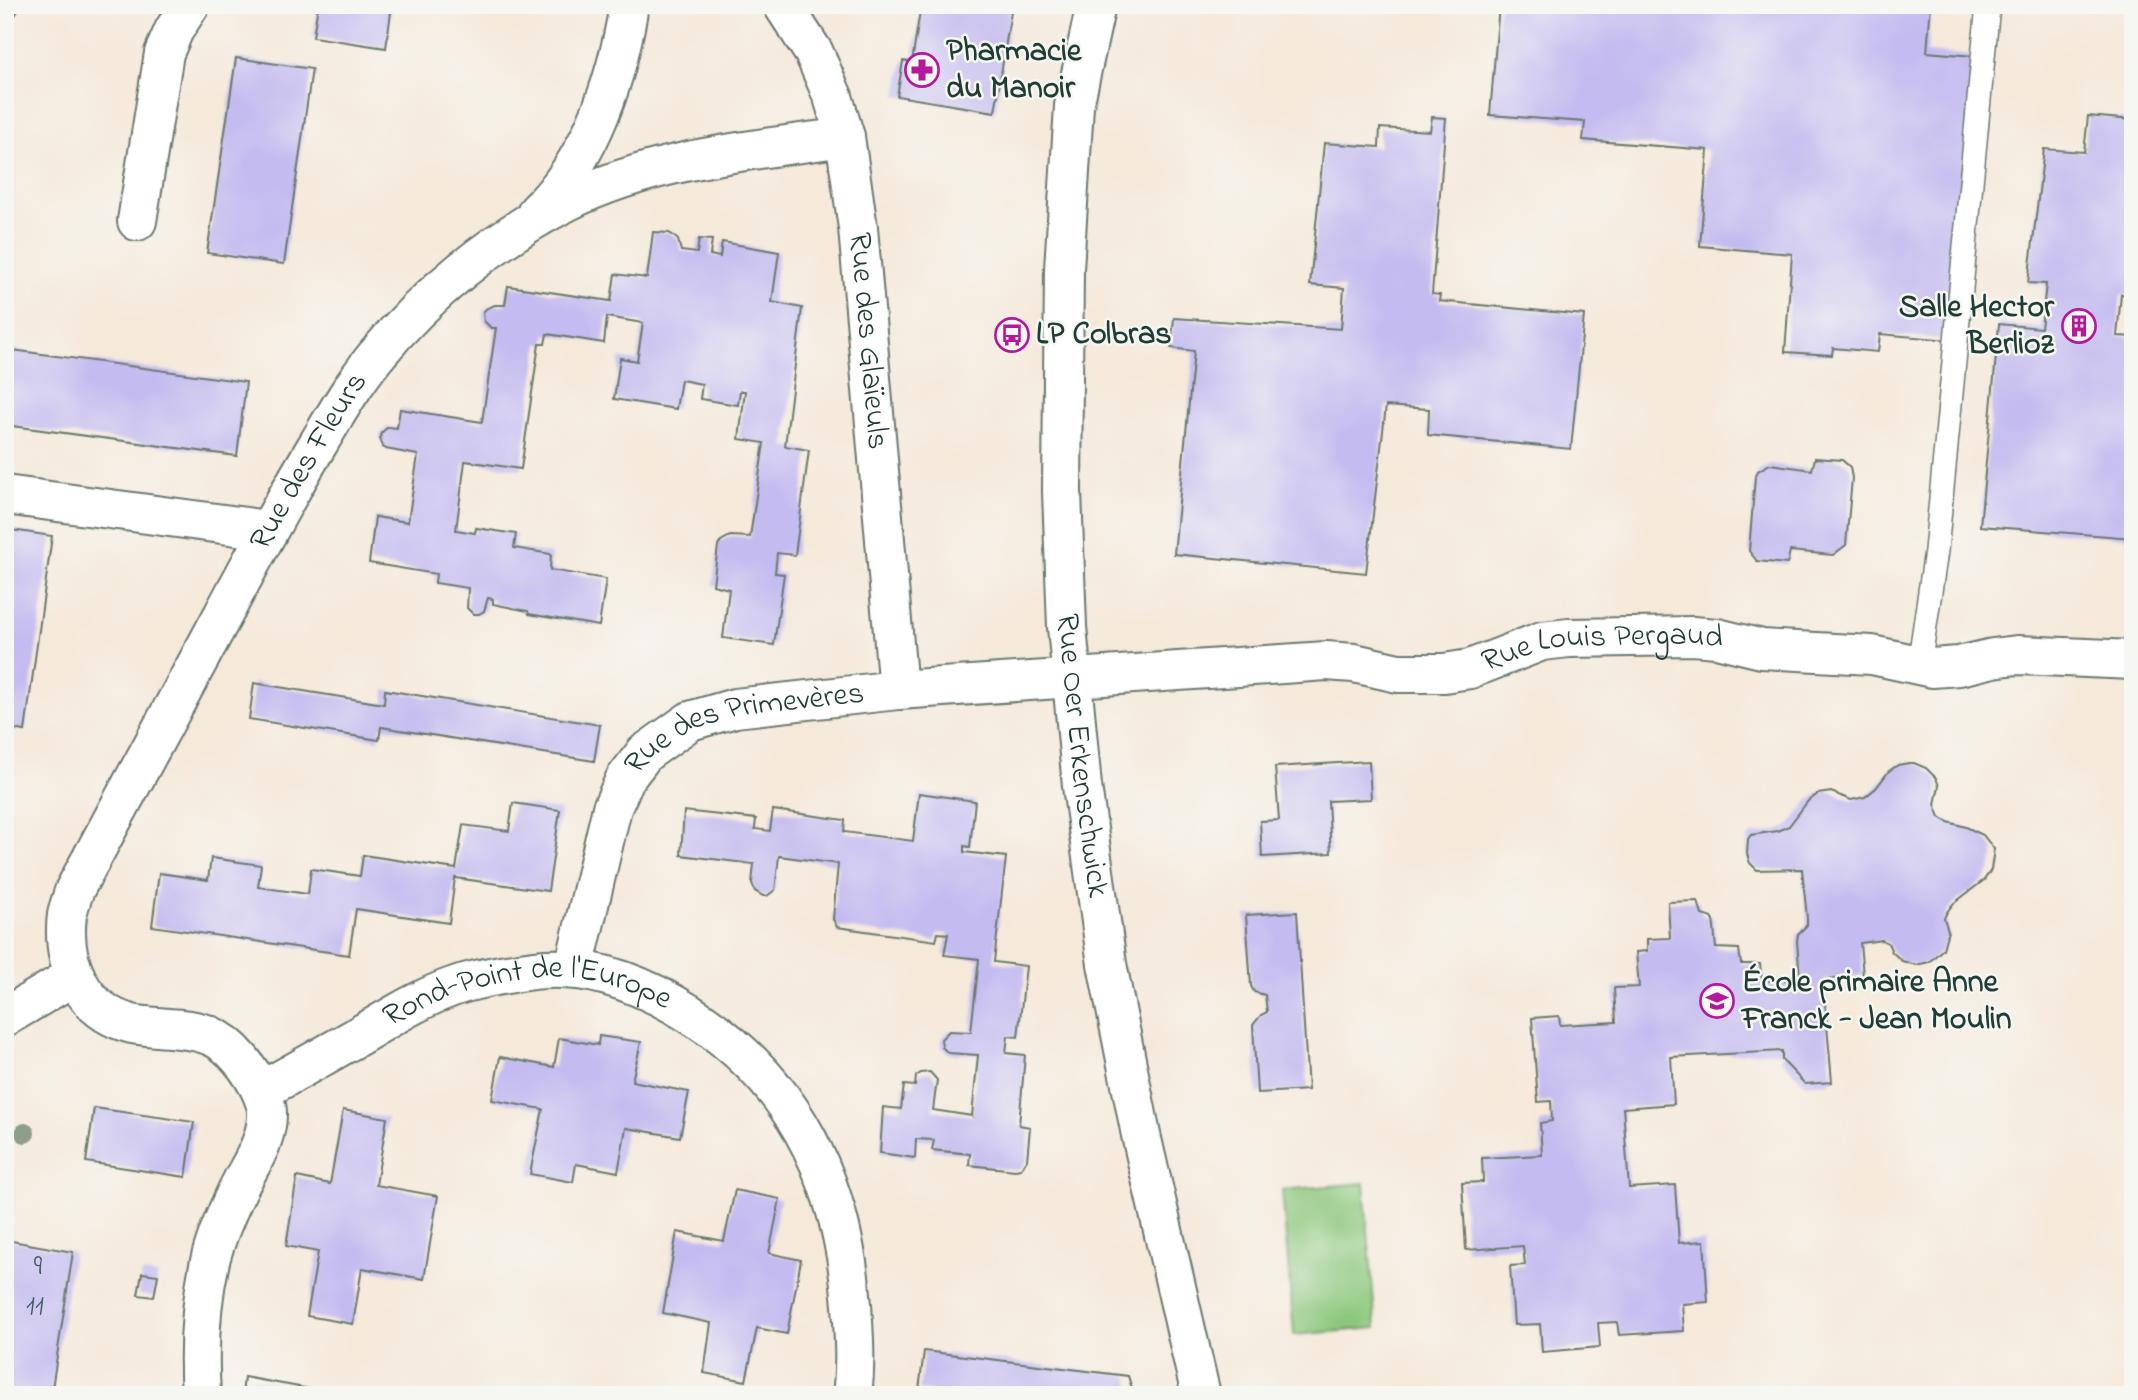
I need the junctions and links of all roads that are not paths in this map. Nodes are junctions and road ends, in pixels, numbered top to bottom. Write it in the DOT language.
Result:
graph roads {
  1 [pos="190,5"];
  2 [pos="629,5"];
  3 [pos="783,5"];
  4 [pos="1073,5"];
  5 [pos="1096,5"];
  6 [pos="1988,5"];
  7 [pos="1074,106"];
  8 [pos="845,137"];
  9 [pos="137,220"];
  10 [pos="518,230"];
  11 [pos="5,495"];
  12 [pos="268,530"];
  13 [pos="2133,660"];
  14 [pos="1919,666"];
  15 [pos="1072,678"];
  16 [pos="898,690"];
  17 [pos="574,968"];
  18 [pos="74,976"];
  19 [pos="5,1017"];
  20 [pos="261,1091"];
  21 [pos="201,1395"];
  22 [pos="852,1395"];
  23 [pos="1201,1395"];
  1 -- 9 [label="street"];
  2 -- 10 [label="street"];
  3 -- 8 [label="street, Rue des Glaïeuls"];
  4 -- 7 [label="street, Rue Oer Erkenschwick"];
  5 -- 7 [label="street, Rue Oer Erkenschwick"];
  6 -- 14 [label="lane"];
  7 -- 15 [label="street, Rue Oer Erkenschwick"];
  8 -- 10 [label="street, Rue des Fleurs"];
  8 -- 16 [label="street, Rue des Glaïeuls"];
  10 -- 12 [label="street, Rue des Fleurs"];
  11 -- 12 [label="street"];
  12 -- 18 [label="street, Rue des Fleurs"];
  13 -- 14 [label="street, Rue Louis Pergaud"];
  14 -- 15 [label="street, Rue Louis Pergaud"];
  15 -- 16 [label="street, Rue des Primevères"];
  15 -- 23 [label="street, Rue Oer Erkenschwick"];
  16 -- 17 [label="street, Rue des Primevères"];
  17 -- 20 [label="street, Rond-Point de l'Europe"];
  17 -- 22 [label="street, Rond-Point de l'Europe"];
  18 -- 19 [label="street"];
  18 -- 20 [label="street"];
  20 -- 21 [label="street"];
}
